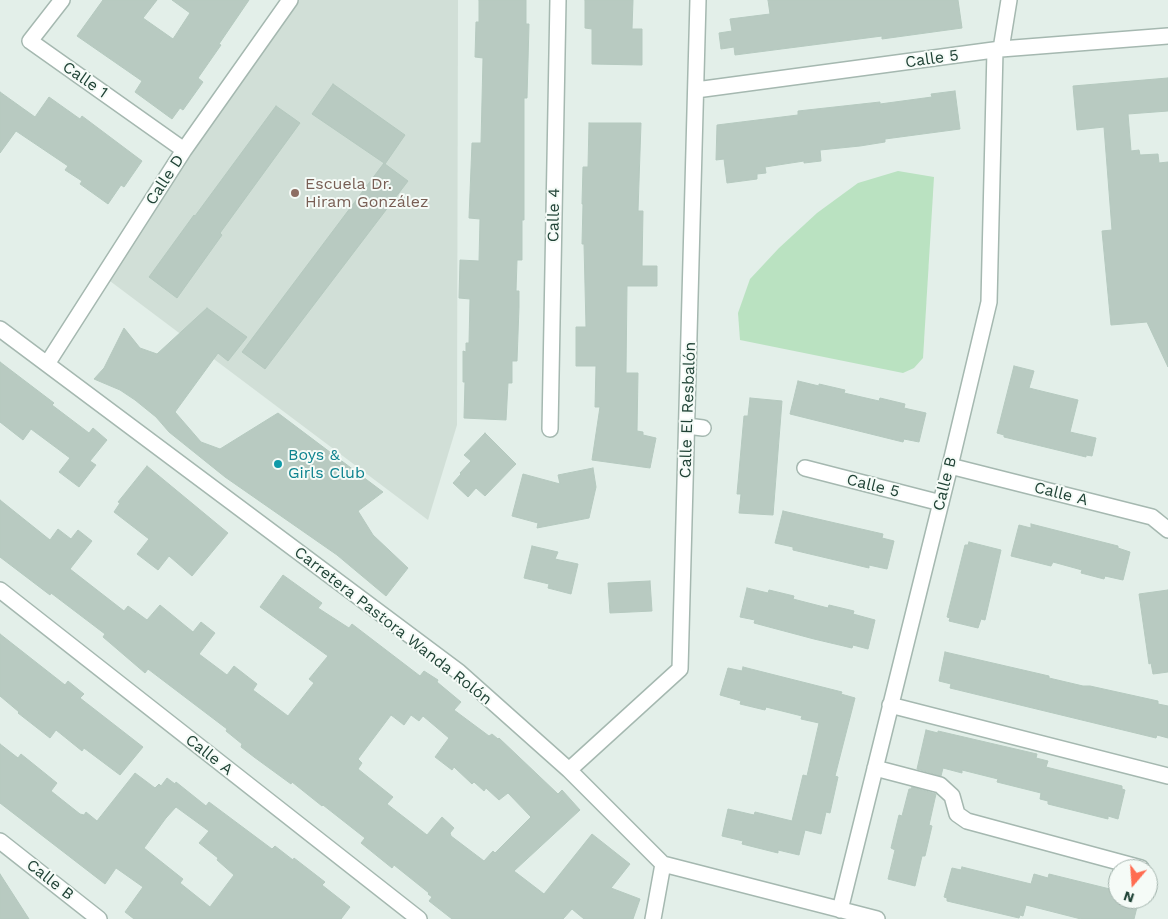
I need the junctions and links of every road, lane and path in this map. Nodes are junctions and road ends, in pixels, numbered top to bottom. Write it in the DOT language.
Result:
graph roads {
  1 [pos="62,0"];
  2 [pos="290,0"];
  3 [pos="558,0"];
  4 [pos="698,0"];
  5 [pos="1009,0"];
  6 [pos="1168,36"];
  7 [pos="998,50"];
  8 [pos="696,90"];
  9 [pos="184,150"];
  10 [pos="0,329"];
  11 [pos="47,364"];
  12 [pos="687,426"];
  13 [pos="703,428"];
  14 [pos="550,429"];
  15 [pos="950,466"];
  16 [pos="805,468"];
  17 [pos="940,503"];
  18 [pos="1168,530"];
  19 [pos="0,590"];
  20 [pos="890,705"];
  21 [pos="875,768"];
  22 [pos="569,770"];
  23 [pos="1168,776"];
  24 [pos="0,841"];
  25 [pos="1108,859"];
  26 [pos="663,864"];
  27 [pos="840,910"];
  28 [pos="99,919"];
  29 [pos="419,919"];
  30 [pos="653,919"];
  31 [pos="877,919"];
  1 -- 9 [label="street, Calle 1"];
  2 -- 9 [label="street, Calle D"];
  3 -- 14 [label="street, Calle 4"];
  4 -- 8 [label="street, Calle El Resbalón"];
  5 -- 7 [label="street, Calle B"];
  6 -- 7 [label="street, Calle 5"];
  7 -- 8 [label="street, Calle 5"];
  7 -- 15 [label="street, Calle B"];
  8 -- 12 [label="street, Calle El Resbalón"];
  9 -- 11 [label="street, Calle D"];
  10 -- 11 [label="street, Carretera Pastora Wanda Rolón"];
  11 -- 22 [label="street, Carretera Pastora Wanda Rolón"];
  12 -- 13 [label="street"];
  12 -- 22 [label="street, Calle El Resbalón"];
  15 -- 17 [label="street, Calle B"];
  15 -- 18 [label="street, Calle A"];
  16 -- 17 [label="street, Calle 5"];
  17 -- 20 [label="street, Calle B"];
  19 -- 29 [label="street, Calle A"];
  20 -- 21 [label="street, Calle B"];
  20 -- 23 [label="street"];
  21 -- 25 [label="street"];
  21 -- 27 [label="street, Calle B"];
  22 -- 26 [label="street, Carretera Pastora Wanda Rolón"];
  24 -- 28 [label="street, Calle B"];
  26 -- 27 [label="street"];
  26 -- 30 [label="street"];
  27 -- 31 [label="street"];
}
